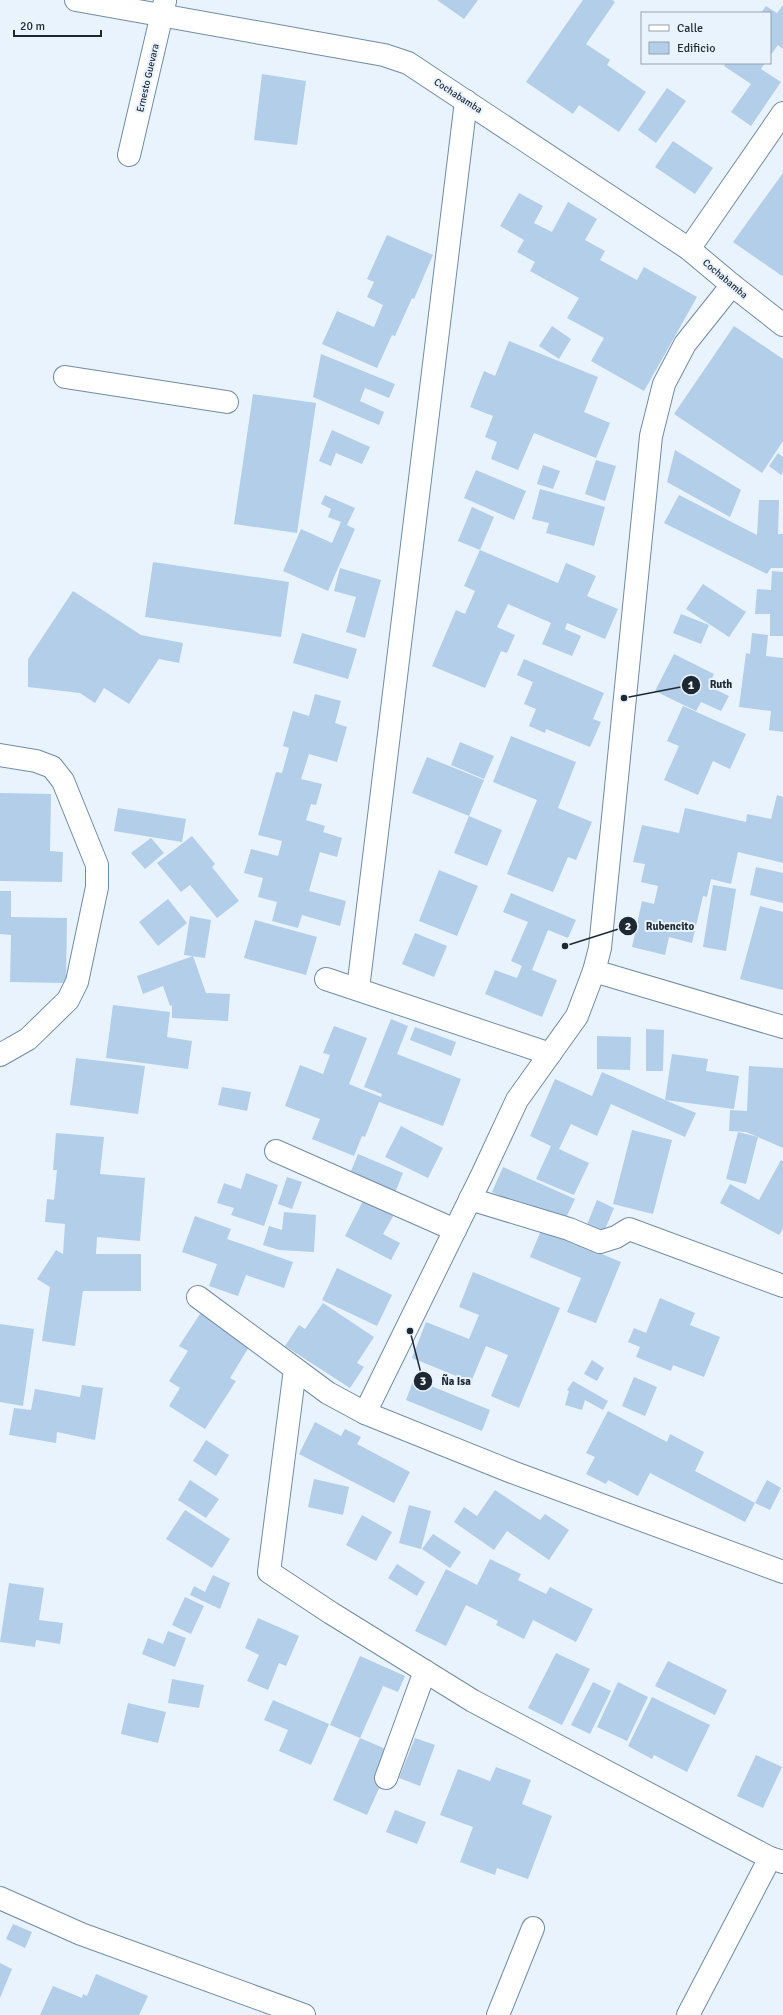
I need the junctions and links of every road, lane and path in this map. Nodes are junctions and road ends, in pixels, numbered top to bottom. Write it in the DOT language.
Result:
graph roads {
  1 [pos="76,0"];
  2 [pos="164,7"];
  3 [pos="466,101"];
  4 [pos="783,113"];
  5 [pos="129,156"];
  6 [pos="689,248"];
  7 [pos="732,286"];
  8 [pos="783,325"];
  9 [pos="65,377"];
  10 [pos="226,402"];
  11 [pos="0,755"];
  12 [pos="594,971"];
  13 [pos="326,979"];
  14 [pos="358,989"];
  15 [pos="783,1027"];
  16 [pos="550,1054"];
  17 [pos="0,1055"];
  18 [pos="276,1151"];
  19 [pos="470,1199"];
  20 [pos="455,1230"];
  21 [pos="783,1286"];
  22 [pos="198,1297"];
  23 [pos="295,1369"];
  24 [pos="365,1413"];
  25 [pos="783,1572"];
  26 [pos="426,1671"];
  27 [pos="386,1778"];
  28 [pos="777,1860"];
  29 [pos="0,1898"];
  30 [pos="533,1928"];
  31 [pos="304,2015"];
  32 [pos="498,2015"];
  33 [pos="688,2015"];
  1 -- 2 [label="street, Cochabamba"];
  2 -- 3 [label="street, Cochabamba"];
  2 -- 5 [label="street, Ernesto Guevara"];
  3 -- 6 [label="street, Cochabamba"];
  3 -- 14 [label="street"];
  4 -- 6 [label="street"];
  6 -- 7 [label="street, Cochabamba"];
  7 -- 8 [label="street, Cochabamba"];
  7 -- 12 [label="street"];
  9 -- 10 [label="street"];
  11 -- 17 [label="street"];
  12 -- 15 [label="street"];
  12 -- 16 [label="street"];
  13 -- 14 [label="street"];
  14 -- 16 [label="street"];
  16 -- 19 [label="street"];
  18 -- 20 [label="street"];
  19 -- 20 [label="street"];
  19 -- 21 [label="street"];
  20 -- 24 [label="street"];
  22 -- 23 [label="street"];
  23 -- 24 [label="street"];
  23 -- 26 [label="street"];
  24 -- 25 [label="street"];
  26 -- 27 [label="street"];
  26 -- 28 [label="street"];
  28 -- 33 [label="street"];
  29 -- 31 [label="street"];
  30 -- 32 [label="street"];
}
